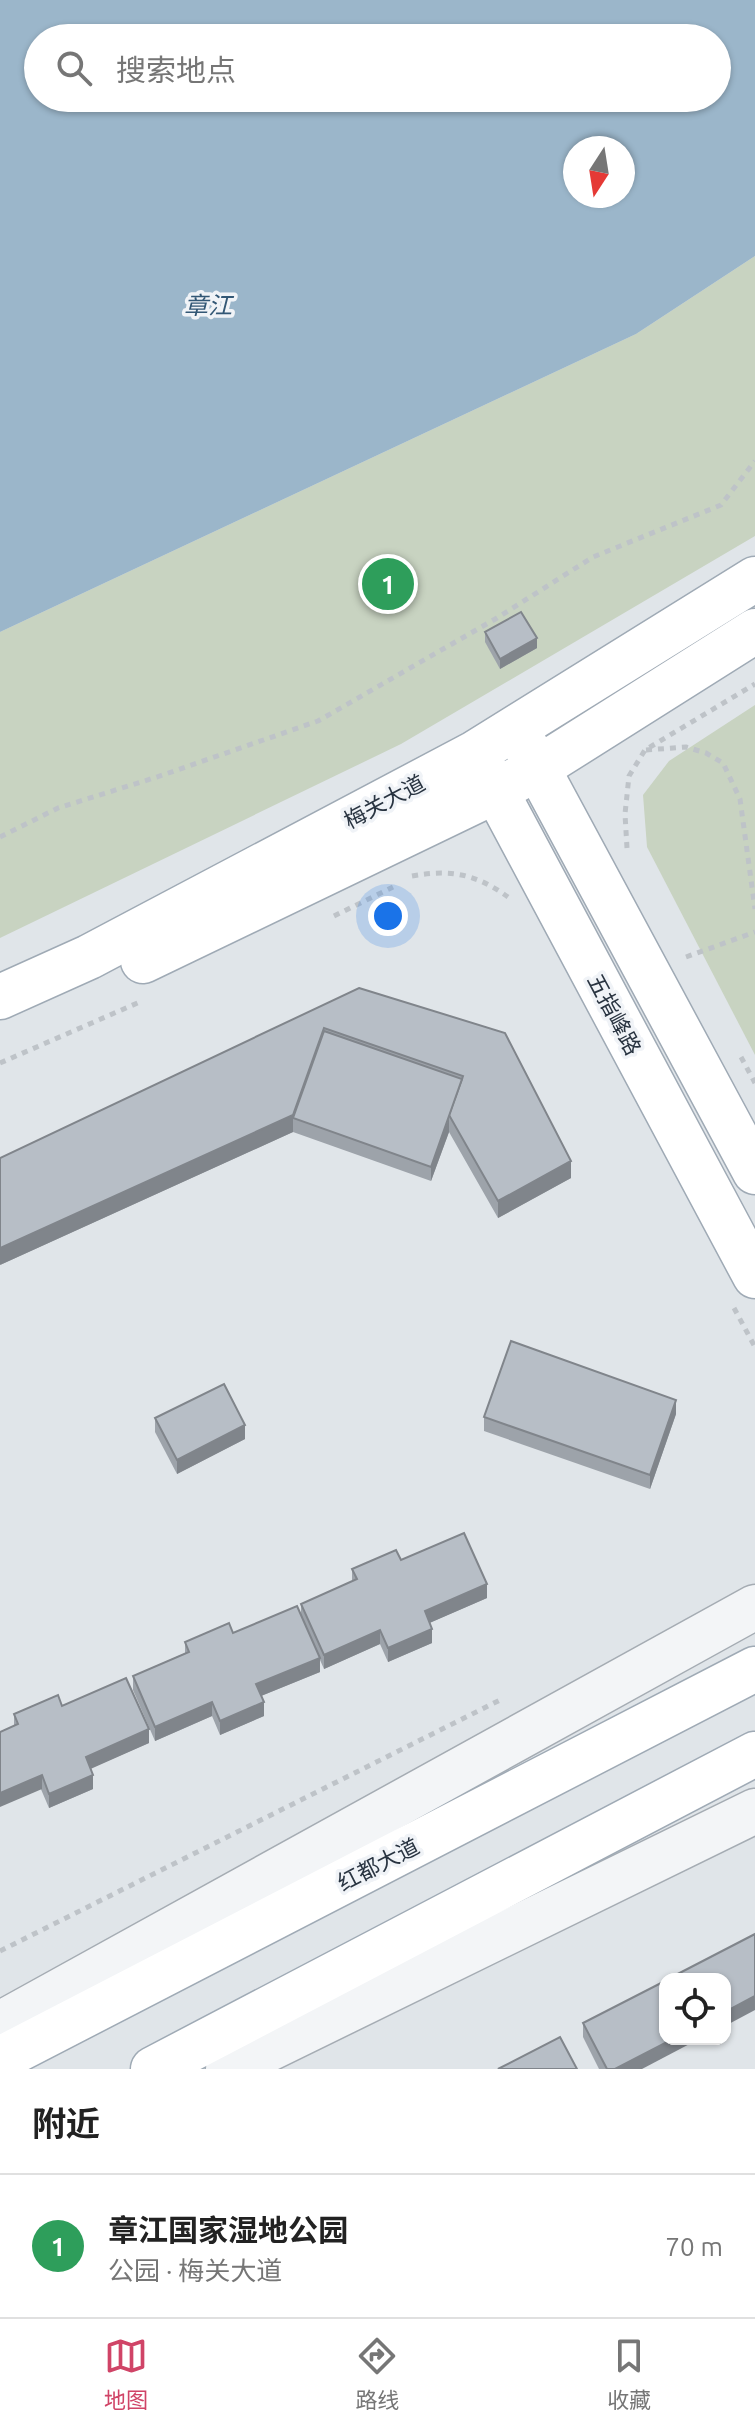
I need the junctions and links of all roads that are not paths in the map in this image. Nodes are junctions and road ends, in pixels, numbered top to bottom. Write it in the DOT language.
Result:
graph roads {
  1 [pos="755,579"];
  2 [pos="755,631"];
  3 [pos="515,728"];
  4 [pos="475,753"];
  5 [pos="538,768"];
  6 [pos="496,791"];
  7 [pos="0,997"];
  8 [pos="0,1028"];
  9 [pos="755,1172"];
  10 [pos="744,1291"];
  11 [pos="755,1607"];
  12 [pos="755,1669"];
  13 [pos="755,1754"];
  14 [pos="755,1811"];
  15 [pos="0,2024"];
  16 [pos="0,2059"];
  17 [pos="236,2067"];
  18 [pos="153,2069"];
  1 -- 3 [label="main road, 梅关大道"];
  2 -- 5 [label="main road, 梅关大道"];
  3 -- 4 [label="main road, 梅关大道"];
  3 -- 5 [label="main road"];
  4 -- 6 [label="main road, 五指峰路"];
  4 -- 7 [label="main road, 梅关大道"];
  5 -- 6 [label="main road, 梅关大道"];
  5 -- 9 [label="main road"];
  6 -- 8 [label="main road, 梅关大道"];
  6 -- 10 [label="main road, 五指峰路"];
  11 -- 15 [label="street"];
  12 -- 16 [label="main road, 红都大道"];
  13 -- 18 [label="main road"];
  14 -- 17 [label="street"];
}
